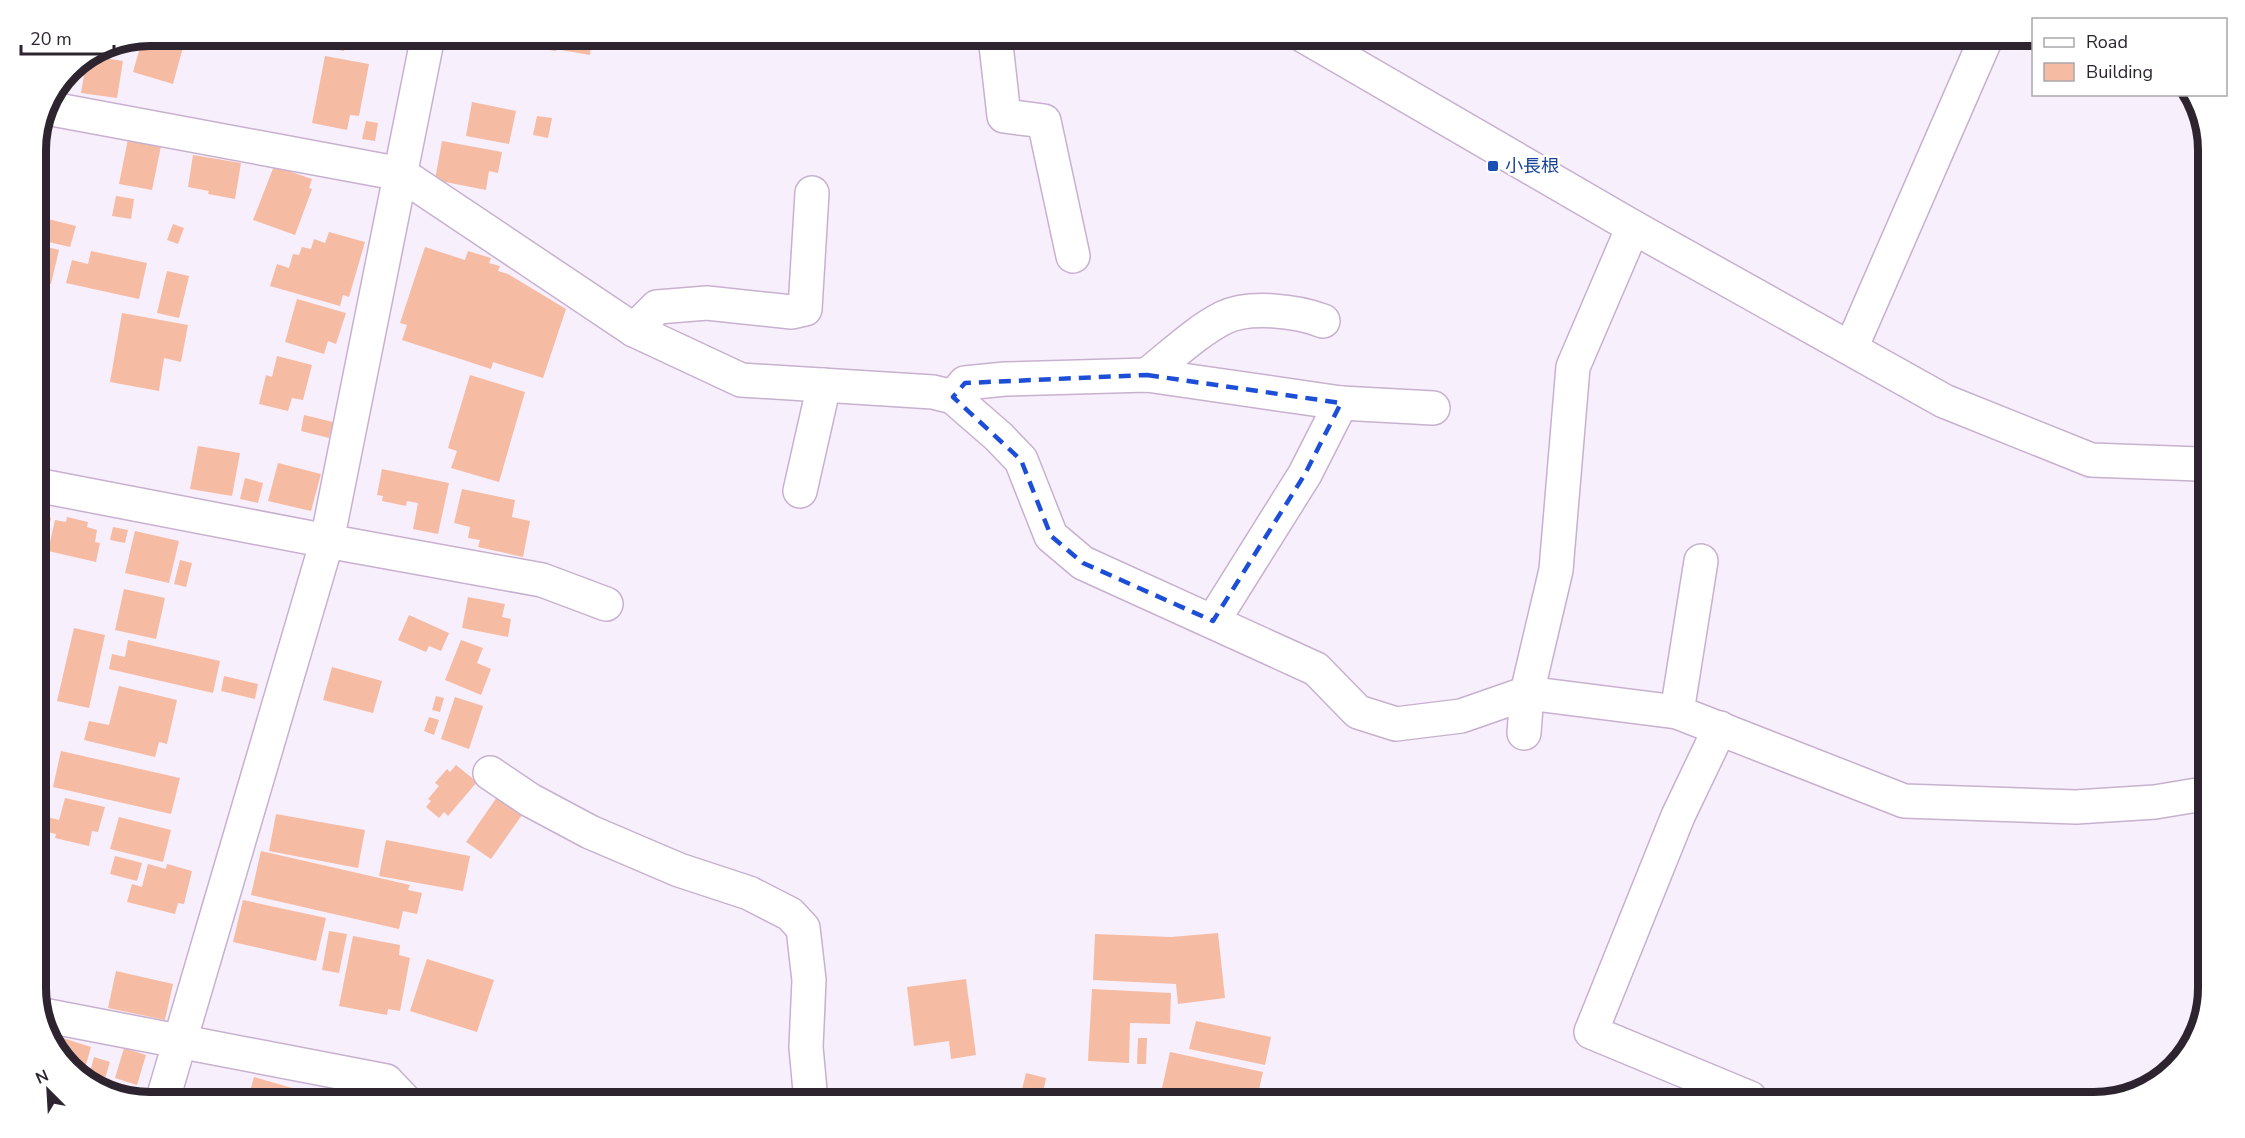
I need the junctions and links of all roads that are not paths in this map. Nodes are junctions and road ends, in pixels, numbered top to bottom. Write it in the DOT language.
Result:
graph roads {
  1 [pos="426,46"];
  2 [pos="996,46"];
  3 [pos="1321,46"];
  4 [pos="1983,46"];
  5 [pos="55,110"];
  6 [pos="401,174"];
  7 [pos="812,193"];
  8 [pos="1633,227"];
  9 [pos="1073,256"];
  10 [pos="1323,321"];
  11 [pos="634,330"];
  12 [pos="1851,348"];
  13 [pos="1147,375"];
  14 [pos="824,385"];
  15 [pos="953,397"];
  16 [pos="1341,403"];
  17 [pos="1433,408"];
  18 [pos="2198,464"];
  19 [pos="47,487"];
  20 [pos="800,490"];
  21 [pos="327,541"];
  22 [pos="1701,561"];
  23 [pos="606,604"];
  24 [pos="1213,621"];
  25 [pos="1527,693"];
  26 [pos="1677,711"];
  27 [pos="1720,728"];
  28 [pos="1524,733"];
  29 [pos="490,773"];
  30 [pos="2198,795"];
  31 [pos="51,1018"];
  32 [pos="180,1042"];
  33 [pos="165,1092"];
  34 [pos="396,1092"];
  35 [pos="810,1092"];
  36 [pos="1736,1092"];
  1 -- 6 [label="street"];
  2 -- 9 [label="street"];
  3 -- 8 [label="street"];
  4 -- 12 [label="street"];
  5 -- 6 [label="street"];
  6 -- 11 [label="street"];
  6 -- 21 [label="street"];
  7 -- 11 [label="street"];
  8 -- 12 [label="street"];
  8 -- 25 [label="street"];
  10 -- 13 [label="street"];
  11 -- 14 [label="street"];
  12 -- 18 [label="street"];
  13 -- 15 [label="street"];
  13 -- 16 [label="street"];
  14 -- 15 [label="street"];
  14 -- 20 [label="street"];
  15 -- 24 [label="street"];
  16 -- 17 [label="street"];
  16 -- 24 [label="street"];
  19 -- 21 [label="street"];
  21 -- 23 [label="street"];
  21 -- 32 [label="street"];
  22 -- 26 [label="street"];
  24 -- 25 [label="street"];
  25 -- 26 [label="street"];
  25 -- 28 [label="street"];
  26 -- 27 [label="street"];
  27 -- 30 [label="street"];
  27 -- 36 [label="street"];
  29 -- 35 [label="street"];
  31 -- 32 [label="street"];
  32 -- 33 [label="street"];
  32 -- 34 [label="street"];
}
